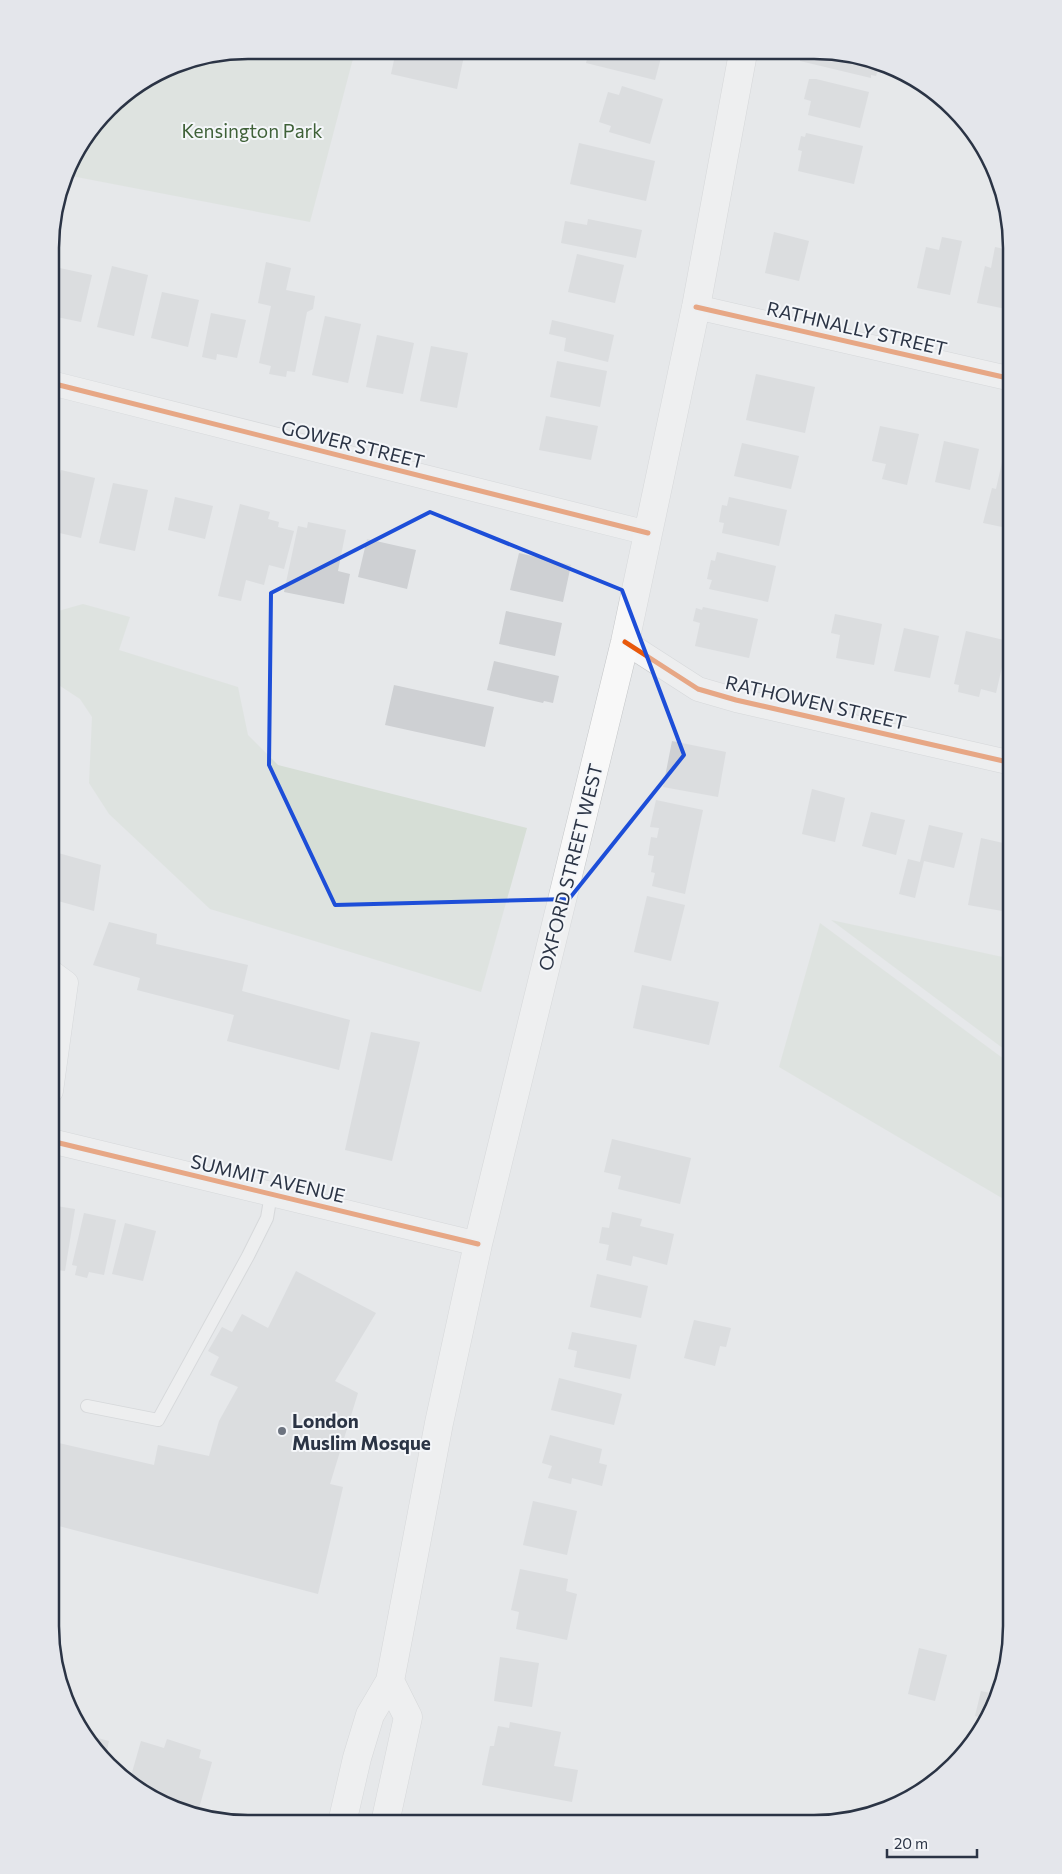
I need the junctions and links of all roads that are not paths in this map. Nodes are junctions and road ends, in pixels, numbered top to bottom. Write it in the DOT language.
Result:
graph roads {
  1 [pos="742,59"];
  2 [pos="696,307"];
  3 [pos="1003,377"];
  4 [pos="59,386"];
  5 [pos="648,533"];
  6 [pos="625,642"];
  7 [pos="1003,761"];
  8 [pos="59,978"];
  9 [pos="59,1033"];
  10 [pos="59,1143"];
  11 [pos="271,1194"];
  12 [pos="478,1244"];
  13 [pos="87,1406"];
  14 [pos="390,1681"];
  15 [pos="344,1815"];
  16 [pos="387,1815"];
  1 -- 2 [label="main road, OXFORD STREET WEST"];
  2 -- 3 [label="street, RATHNALLY STREET"];
  2 -- 5 [label="main road, OXFORD STREET WEST"];
  4 -- 5 [label="street, GOWER STREET"];
  5 -- 6 [label="main road, OXFORD STREET WEST"];
  6 -- 7 [label="street, RATHOWEN STREET"];
  6 -- 12 [label="main road, OXFORD STREET WEST"];
  8 -- 9 [label="street"];
  10 -- 11 [label="street, SUMMIT AVENUE"];
  11 -- 12 [label="street, SUMMIT AVENUE"];
  11 -- 13 [label="lane"];
  12 -- 14 [label="main road, OXFORD STREET WEST"];
  14 -- 15 [label="main road, OXFORD STREET WEST"];
  14 -- 16 [label="main road"];
}
